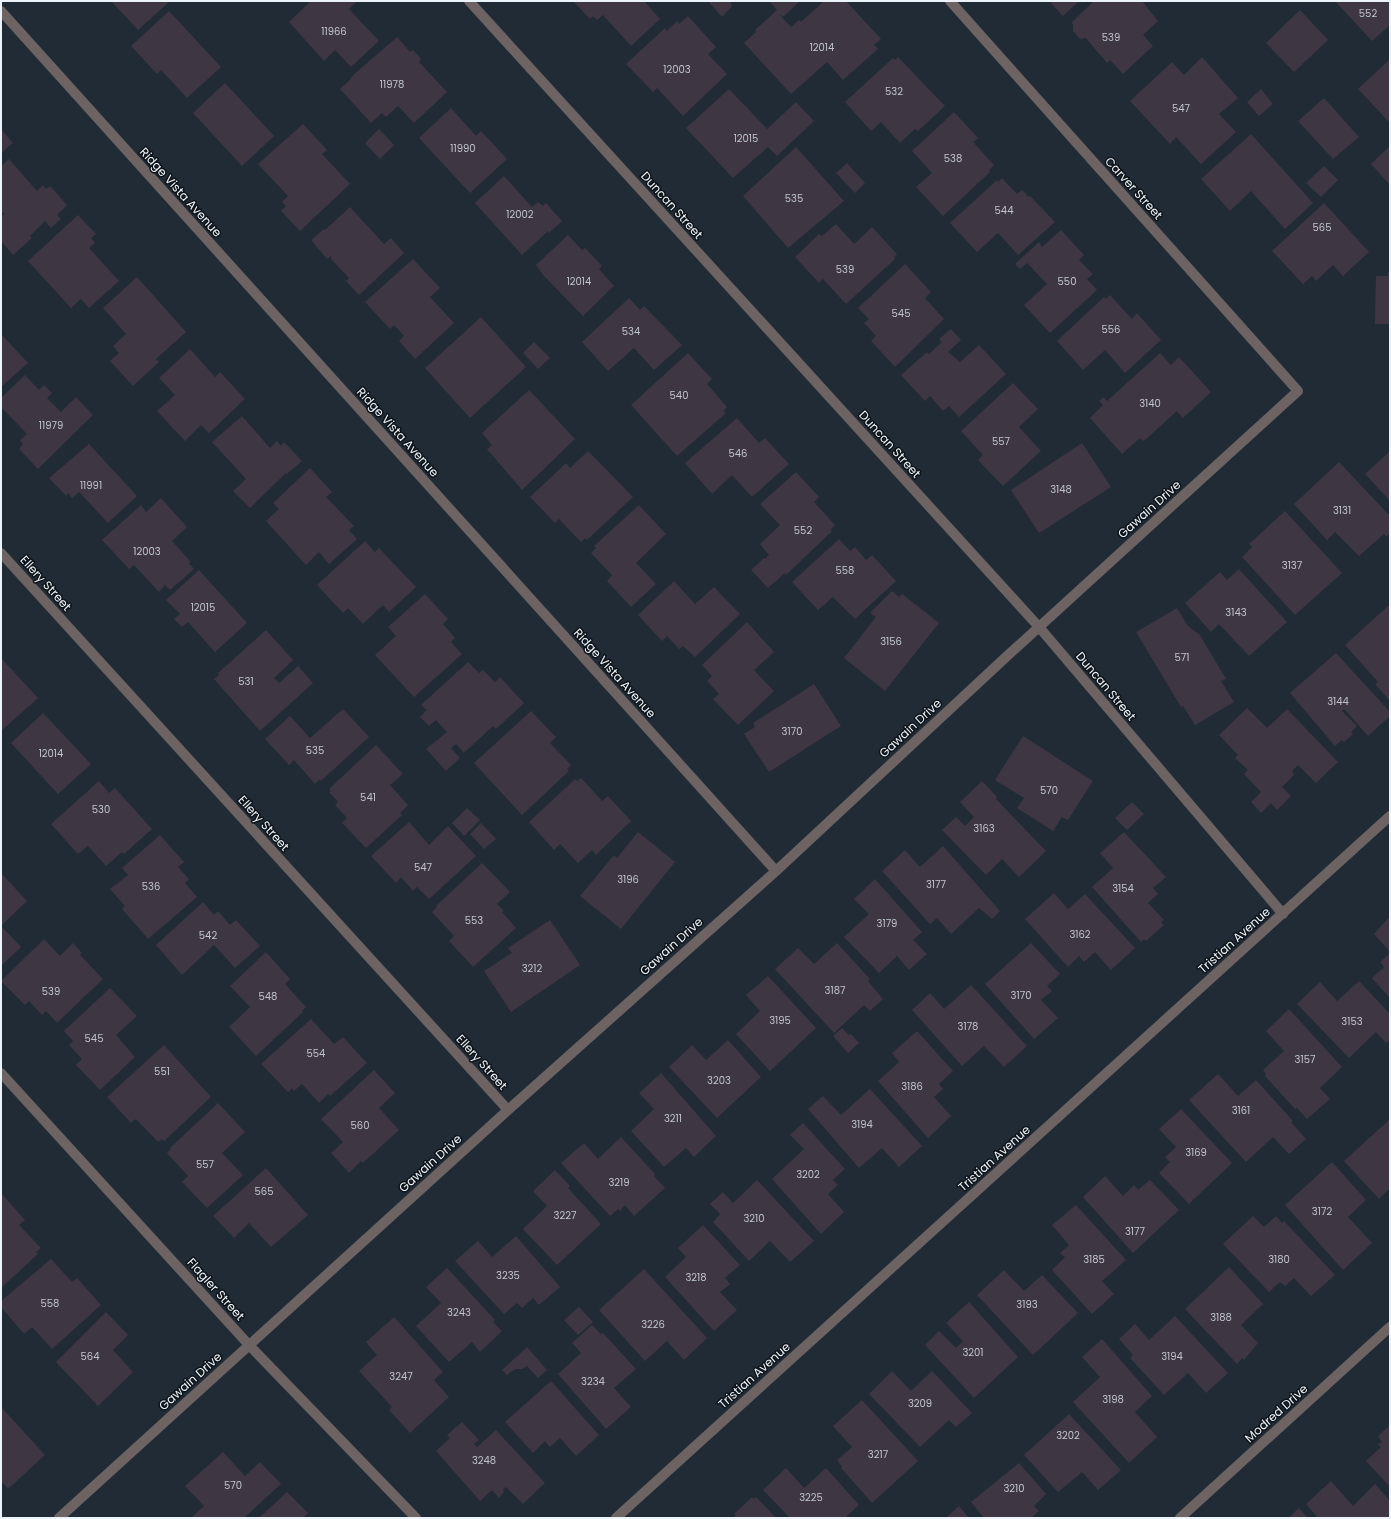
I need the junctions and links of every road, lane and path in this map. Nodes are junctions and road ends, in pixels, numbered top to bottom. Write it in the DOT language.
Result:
graph roads {
  1 [pos="469,1"];
  2 [pos="950,1"];
  3 [pos="1,11"];
  4 [pos="1298,392"];
  5 [pos="1,553"];
  6 [pos="1039,627"];
  7 [pos="1390,816"];
  8 [pos="776,870"];
  9 [pos="1283,914"];
  10 [pos="1,1073"];
  11 [pos="508,1110"];
  12 [pos="1390,1327"];
  13 [pos="249,1345"];
  14 [pos="59,1518"];
  15 [pos="416,1518"];
  16 [pos="616,1518"];
  17 [pos="1180,1518"];
  1 -- 6 [label="street, Duncan Street"];
  2 -- 4 [label="street, Carver Street"];
  3 -- 8 [label="street, Ridge Vista Avenue"];
  4 -- 6 [label="street, Gawain Drive"];
  5 -- 11 [label="street, Ellery Street"];
  6 -- 8 [label="street, Gawain Drive"];
  6 -- 9 [label="street, Duncan Street"];
  7 -- 9 [label="street, Tristian Avenue"];
  8 -- 11 [label="street, Gawain Drive"];
  9 -- 16 [label="street, Tristian Avenue"];
  10 -- 13 [label="street, Flagler Street"];
  11 -- 13 [label="street, Gawain Drive"];
  12 -- 17 [label="street, Modred Drive"];
  13 -- 14 [label="street, Gawain Drive"];
  13 -- 15 [label="street, Flagler Street"];
}
